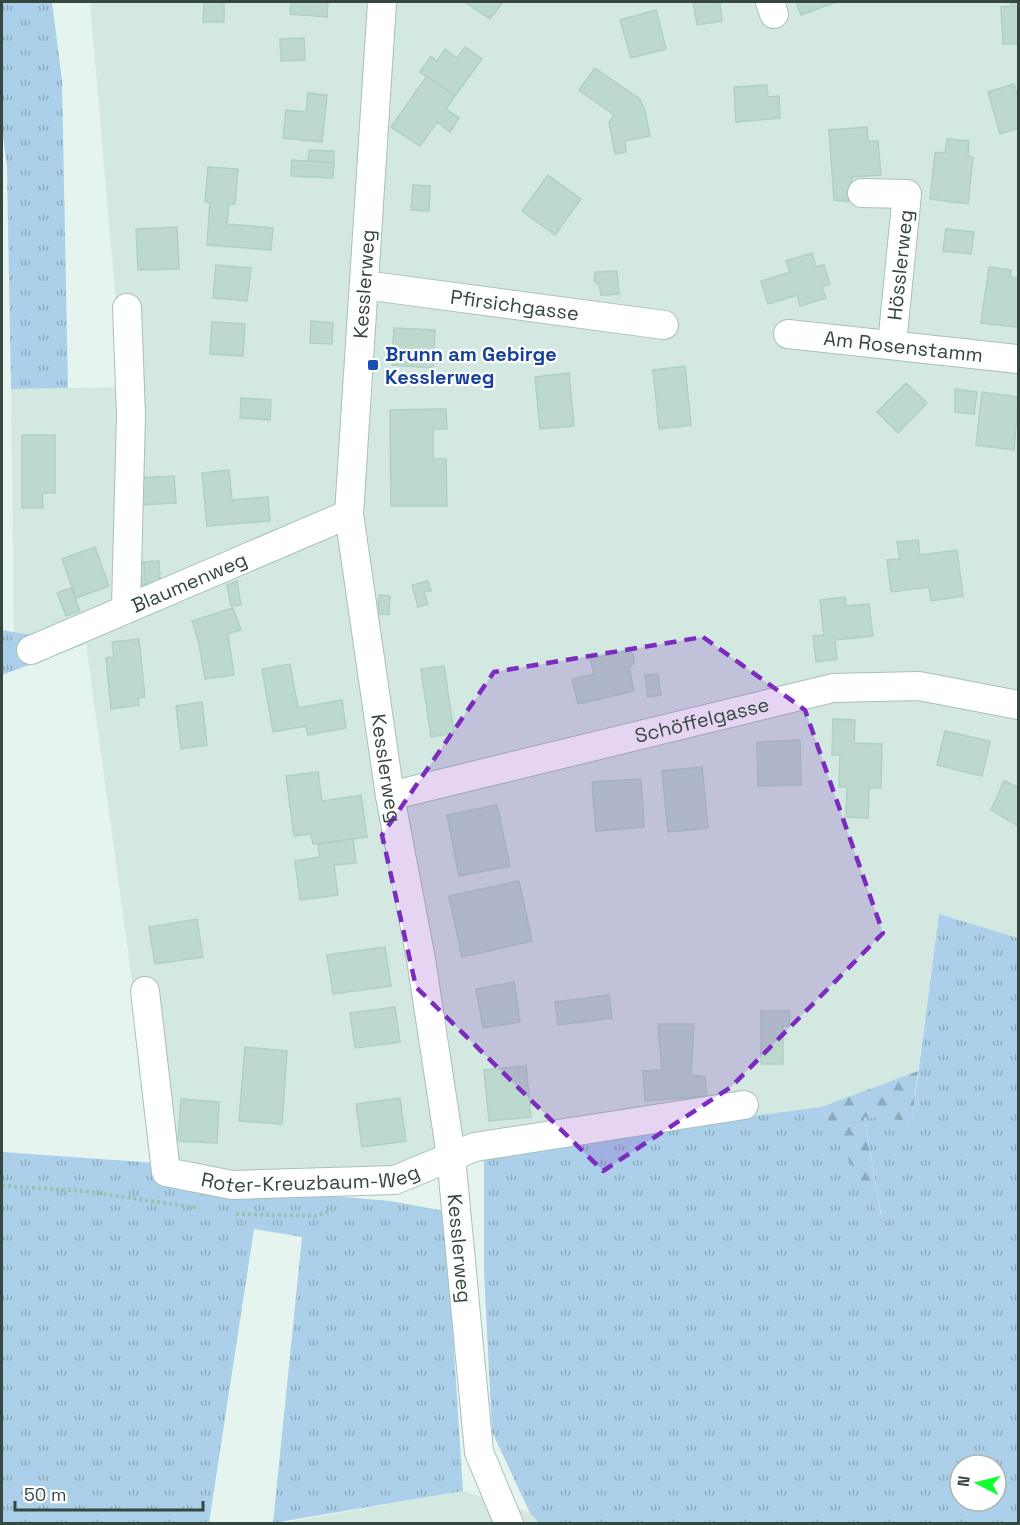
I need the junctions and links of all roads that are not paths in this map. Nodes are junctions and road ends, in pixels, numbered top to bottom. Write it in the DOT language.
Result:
graph roads {
  1 [pos="382,2"];
  2 [pos="862,193"];
  3 [pos="364,285"];
  4 [pos="127,308"];
  5 [pos="664,325"];
  6 [pos="788,334"];
  7 [pos="892,344"];
  8 [pos="1018,359"];
  9 [pos="349,514"];
  10 [pos="126,607"];
  11 [pos="31,650"];
  12 [pos="1018,705"];
  13 [pos="390,796"];
  14 [pos="145,991"];
  15 [pos="744,1105"];
  16 [pos="451,1156"];
  17 [pos="510,1524"];
  1 -- 3 [label="street, Kesslerweg"];
  2 -- 7 [label="street, Hösslerweg"];
  3 -- 5 [label="street, Pfirsichgasse"];
  3 -- 9 [label="street, Kesslerweg"];
  4 -- 10 [label="street"];
  6 -- 7 [label="street, Am Rosenstamm"];
  7 -- 8 [label="street, Am Rosenstamm"];
  9 -- 10 [label="street, Blaumenweg"];
  9 -- 13 [label="street, Kesslerweg"];
  10 -- 11 [label="street, Blaumenweg"];
  12 -- 13 [label="street, Schöffelgasse"];
  13 -- 16 [label="street, Kesslerweg"];
  14 -- 16 [label="street, Roter-Kreuzbaum-Weg"];
  15 -- 16 [label="street, Roter-Kreuzbaum-Weg"];
  16 -- 17 [label="street, Kesslerweg"];
}
